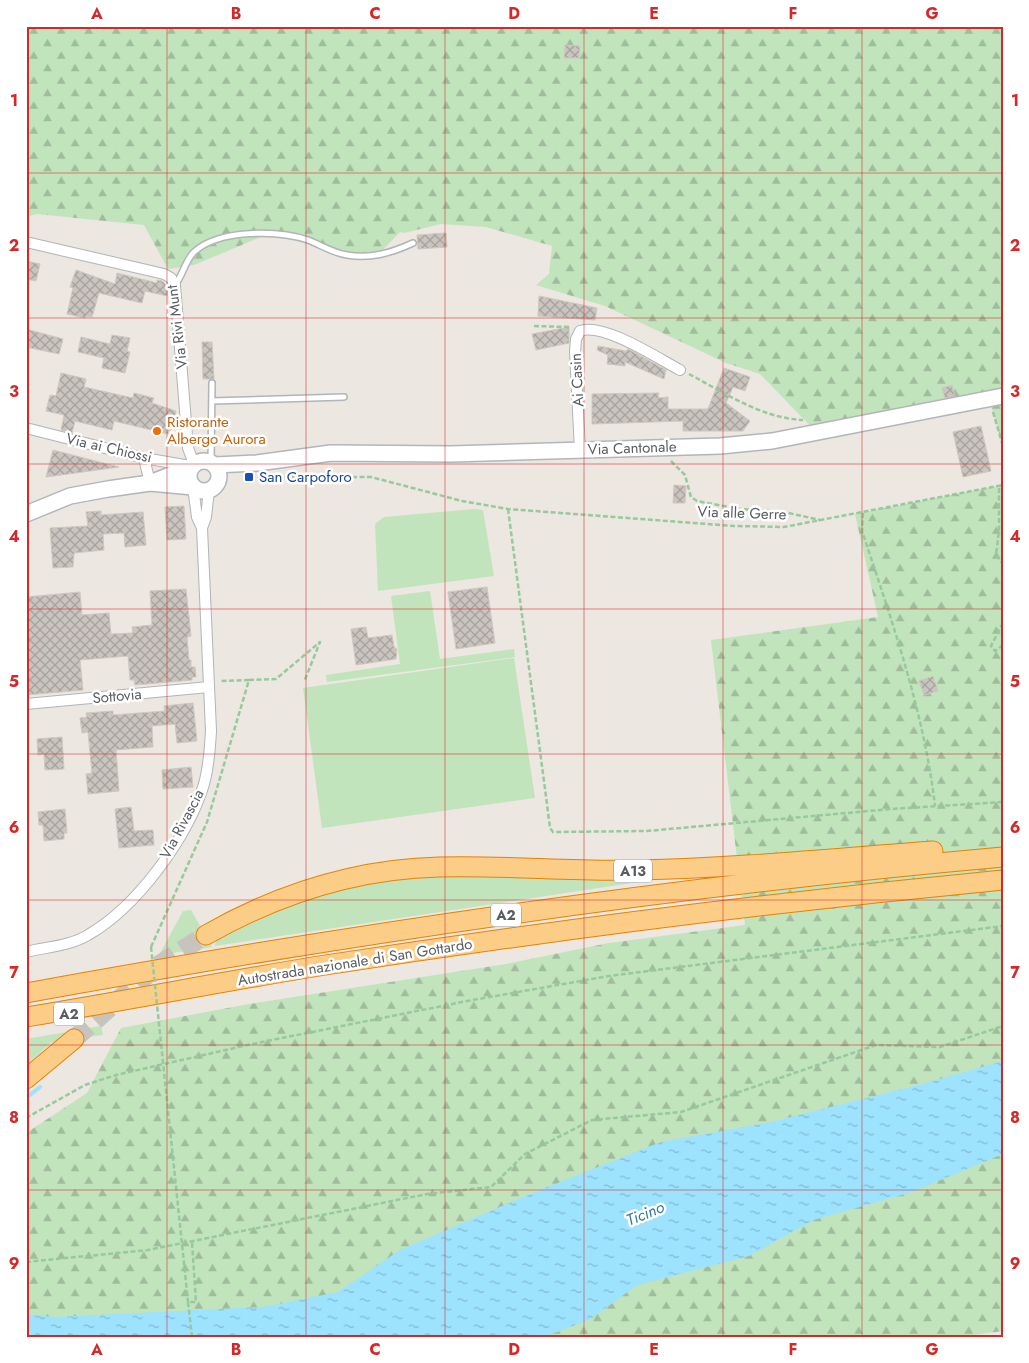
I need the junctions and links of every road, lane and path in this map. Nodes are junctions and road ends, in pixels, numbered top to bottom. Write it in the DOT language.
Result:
graph roads {
  1 [pos="26,242"];
  2 [pos="413,243"];
  3 [pos="175,286"];
  4 [pos="534,326"];
  5 [pos="580,331"];
  6 [pos="680,370"];
  7 [pos="212,383"];
  8 [pos="344,396"];
  9 [pos="996,397"];
  10 [pos="212,401"];
  11 [pos="805,420"];
  12 [pos="26,428"];
  13 [pos="1003,446"];
  14 [pos="654,448"];
  15 [pos="580,450"];
  16 [pos="144,458"];
  17 [pos="213,463"];
  18 [pos="255,464"];
  19 [pos="193,465"];
  20 [pos="150,483"];
  21 [pos="214,486"];
  22 [pos="1003,486"];
  23 [pos="193,487"];
  24 [pos="999,487"];
  25 [pos="508,509"];
  26 [pos="863,513"];
  27 [pos="26,514"];
  28 [pos="821,520"];
  29 [pos="202,528"];
  30 [pos="1003,564"];
  31 [pos="1003,623"];
  32 [pos="1003,645"];
  33 [pos="249,680"];
  34 [pos="304,682"];
  35 [pos="208,687"];
  36 [pos="26,704"];
  37 [pos="1003,802"];
  38 [pos="935,806"];
  39 [pos="995,857"];
  40 [pos="1003,880"];
  41 [pos="1003,926"];
  42 [pos="206,935"];
  43 [pos="151,947"];
  44 [pos="26,952"];
  45 [pos="26,993"];
  46 [pos="112,1002"];
  47 [pos="26,1017"];
  48 [pos="26,1025"];
  49 [pos="1003,1026"];
  50 [pos="74,1039"];
  51 [pos="26,1079"];
  52 [pos="26,1118"];
  53 [pos="192,1242"];
  54 [pos="26,1262"];
  55 [pos="188,1302"];
  56 [pos="192,1337"];
  1 -- 3 [label="street, Via Rivi Munt"];
  2 -- 3 [label="lane"];
  3 -- 19 [label="street, Via Rivi Munt"];
  4 -- 5 [label="path"];
  5 -- 6 [label="street, Ai Casin"];
  5 -- 15 [label="street, Ai Casin"];
  6 -- 11 [label="path"];
  7 -- 10 [label="lane"];
  8 -- 10 [label="lane"];
  9 -- 13 [label="path"];
  9 -- 14 [label="main road, Via Cantonale"];
  10 -- 17 [label="lane"];
  12 -- 16 [label="street, Via ai Chiossi"];
  14 -- 15 [label="main road, Via Cantonale"];
  14 -- 28 [label="path"];
  15 -- 18 [label="main road, Via Cantonale"];
  16 -- 19 [label="street, Via ai Chiossi"];
  16 -- 20 [label="street"];
  17 -- 18 [label="main road, Via Cantonale"];
  17 -- 19 [label="main road"];
  17 -- 21 [label="main road"];
  18 -- 21 [label="main road, Via Cantonale"];
  18 -- 25 [label="path, Via alle Gerre"];
  19 -- 20 [label="main road"];
  19 -- 23 [label="main road"];
  20 -- 23 [label="main road"];
  20 -- 27 [label="main road"];
  21 -- 23 [label="main road"];
  21 -- 29 [label="street, Via Rivascia"];
  22 -- 24 [label="path, Via alle Gerre"];
  23 -- 29 [label="street, Via Rivascia"];
  24 -- 26 [label="path, Via alle Gerre"];
  24 -- 30 [label="path"];
  25 -- 28 [label="path, Via alle Gerre"];
  25 -- 38 [label="path"];
  26 -- 28 [label="path, Via alle Gerre"];
  26 -- 38 [label="path"];
  29 -- 35 [label="street, Via Rivascia"];
  31 -- 32 [label="path"];
  33 -- 34 [label="path"];
  35 -- 36 [label="street, Sottovia"];
  35 -- 44 [label="street, Via Rivascia"];
  37 -- 38 [label="path"];
  39 -- 42 [label="highway, A13"];
  39 -- 45 [label="highway, A2"];
  40 -- 46 [label="highway, Autostrada nazionale di San Gottardo / A2"];
  41 -- 52 [label="path"];
  43 -- 55 [label="path, bridge"];
  46 -- 47 [label="highway, A2"];
  46 -- 48 [label="highway, A2"];
  49 -- 53 [label="path"];
  50 -- 51 [label="highway"];
  53 -- 54 [label="path"];
  53 -- 55 [label="path"];
  55 -- 56 [label="path"];
}
